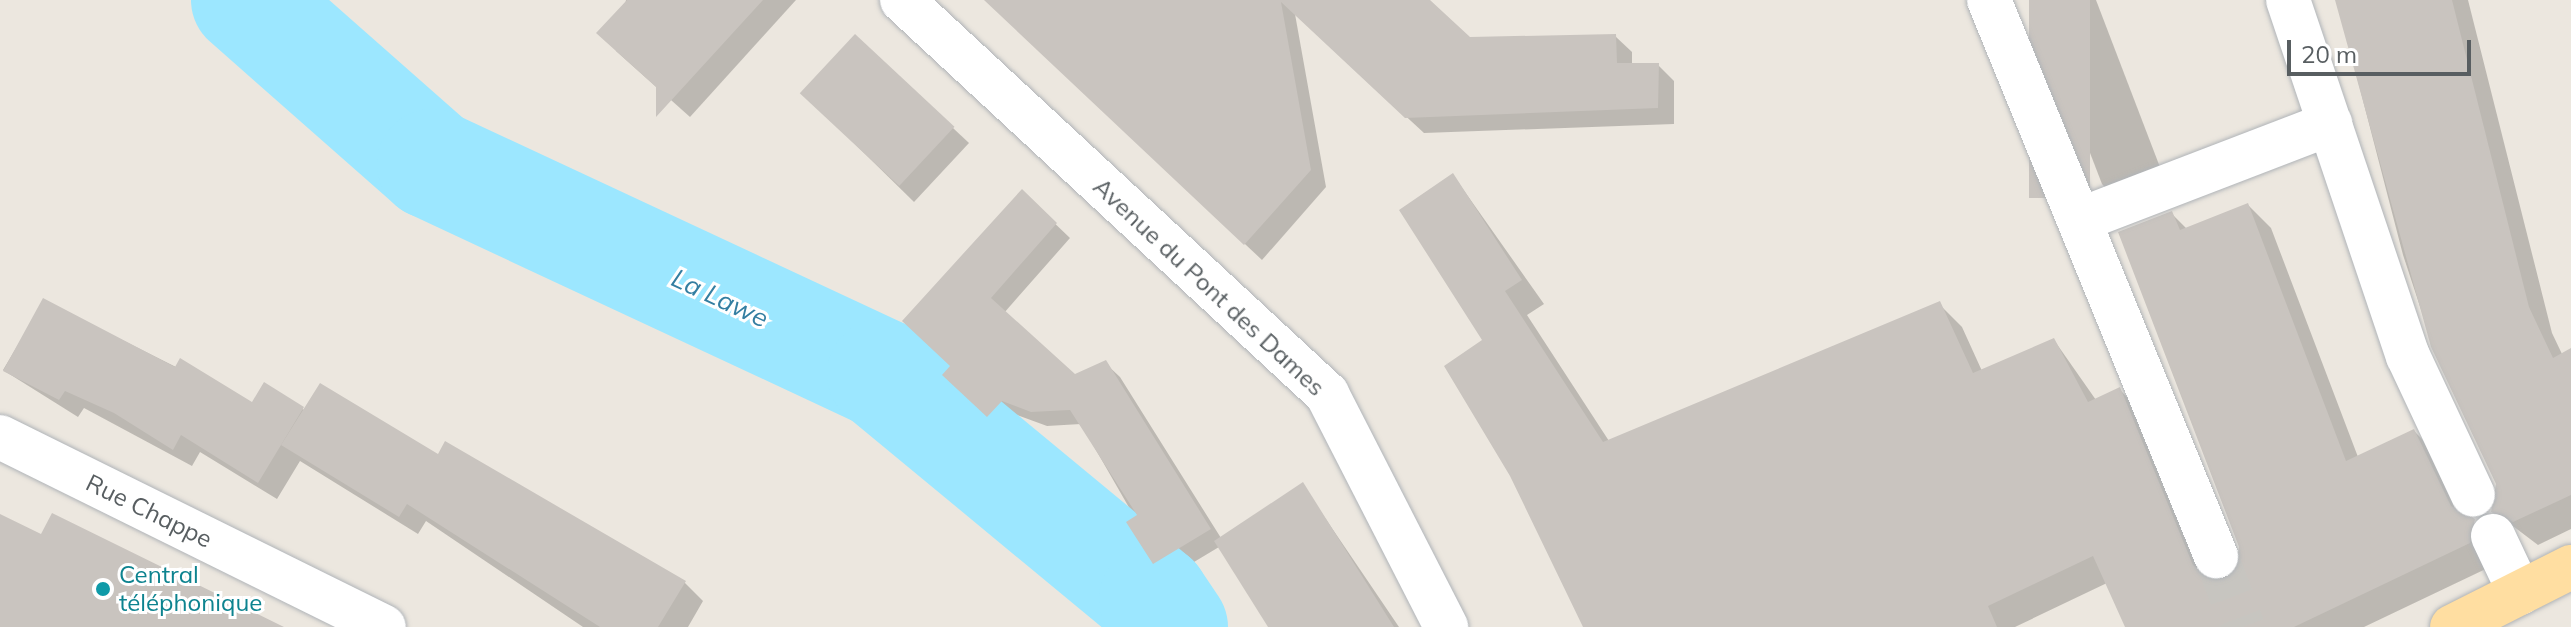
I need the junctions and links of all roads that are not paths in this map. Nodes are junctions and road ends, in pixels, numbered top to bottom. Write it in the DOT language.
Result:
graph roads {
  1 [pos="902,0"];
  2 [pos="1989,0"];
  3 [pos="2288,0"];
  4 [pos="2330,124"];
  5 [pos="2082,219"];
  6 [pos="0,437"];
  7 [pos="2473,495"];
  8 [pos="2493,536"];
  9 [pos="2216,556"];
  10 [pos="2571,567"];
  11 [pos="2520,593"];
  12 [pos="384,627"];
  13 [pos="1446,627"];
  14 [pos="2452,627"];
  1 -- 13 [label="street, Avenue du Pont des Dames"];
  2 -- 5 [label="street"];
  3 -- 4 [label="street"];
  4 -- 5 [label="street"];
  4 -- 7 [label="street"];
  5 -- 9 [label="street"];
  6 -- 12 [label="street, Rue Chappe"];
  8 -- 11 [label="street"];
  10 -- 11 [label="main road"];
  11 -- 14 [label="main road"];
}
